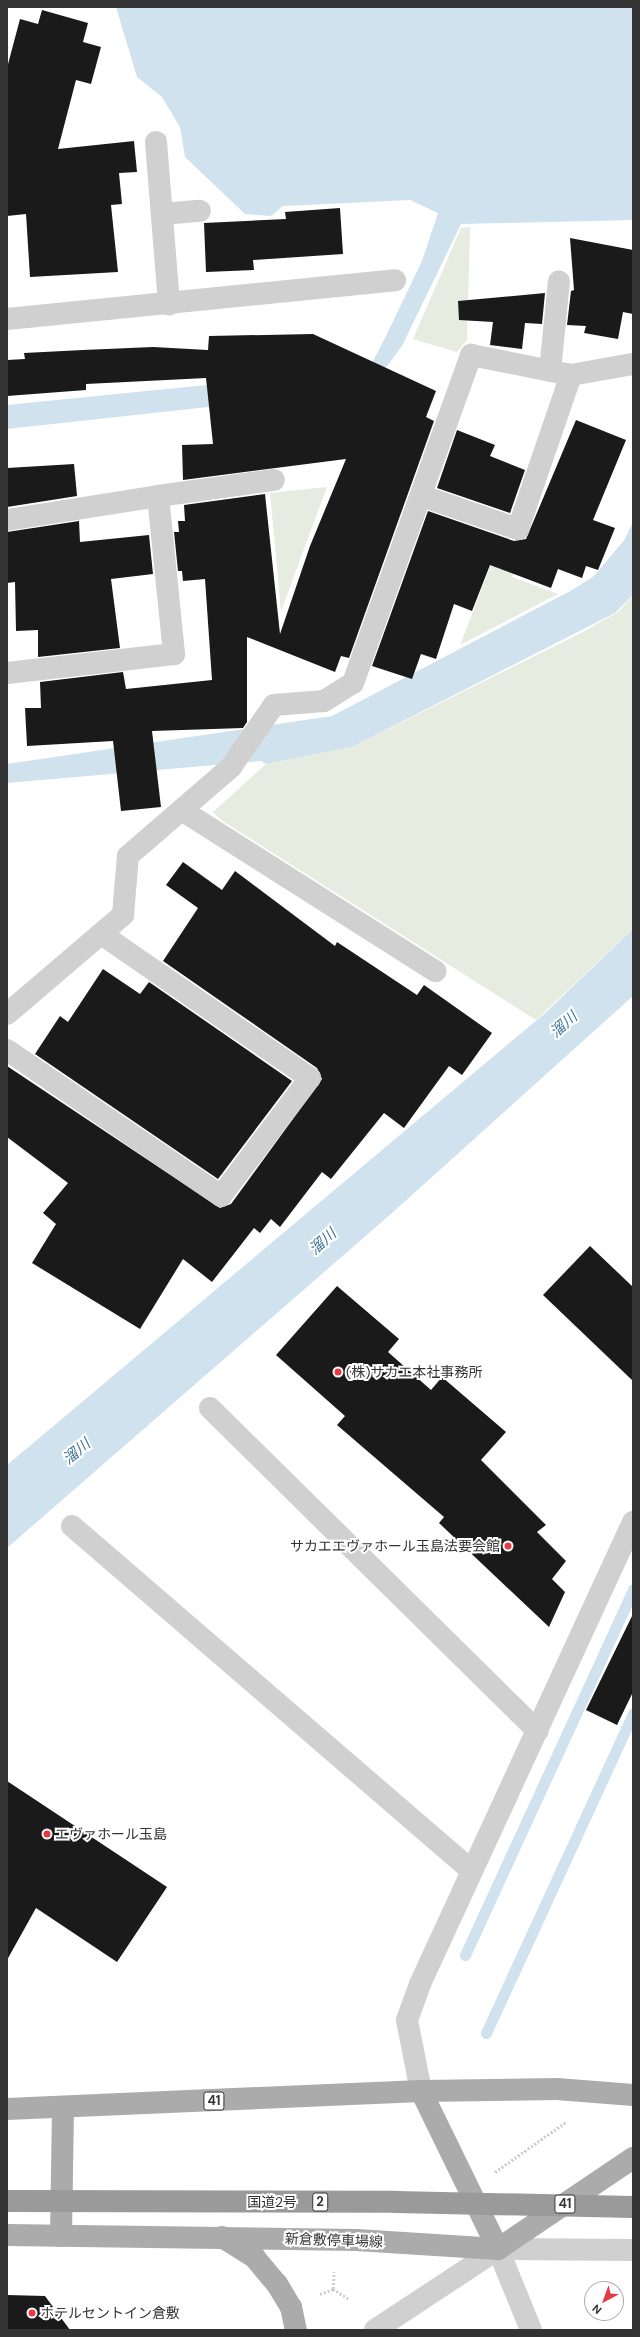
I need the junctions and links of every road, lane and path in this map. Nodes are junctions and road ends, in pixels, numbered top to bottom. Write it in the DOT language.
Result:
graph roads {
  1 [pos="156,142"];
  2 [pos="200,211"];
  3 [pos="162,214"];
  4 [pos="395,280"];
  5 [pos="558,280"];
  6 [pos="169,304"];
  7 [pos="7,319"];
  8 [pos="633,364"];
  9 [pos="550,371"];
  10 [pos="571,375"];
  11 [pos="274,480"];
  12 [pos="158,496"];
  13 [pos="422,496"];
  14 [pos="7,520"];
  15 [pos="7,673"];
  16 [pos="183,811"];
  17 [pos="101,934"];
  18 [pos="434,971"];
  19 [pos="7,1014"];
  20 [pos="7,1050"];
  21 [pos="210,1408"];
  22 [pos="633,1522"];
  23 [pos="72,1526"];
  24 [pos="536,1731"];
  25 [pos="472,1871"];
  26 [pos="421,2091"];
  27 [pos="633,2095"];
  28 [pos="63,2108"];
  29 [pos="7,2109"];
  30 [pos="569,2120"];
  31 [pos="633,2158"];
  32 [pos="505,2165"];
  33 [pos="7,2201"];
  34 [pos="633,2207"];
  35 [pos="7,2235"];
  36 [pos="61,2236"];
  37 [pos="222,2237"];
  38 [pos="498,2249"];
  39 [pos="633,2250"];
  40 [pos="334,2272"];
  41 [pos="333,2289"];
  42 [pos="315,2296"];
  43 [pos="348,2299"];
  44 [pos="296,2330"];
  45 [pos="375,2330"];
  46 [pos="531,2330"];
  1 -- 3 [label="street"];
  2 -- 3 [label="street"];
  3 -- 6 [label="street"];
  4 -- 6 [label="street"];
  5 -- 9 [label="street"];
  6 -- 7 [label="street"];
  8 -- 10 [label="street"];
  9 -- 10 [label="street"];
  9 -- 13 [label="street"];
  10 -- 13 [label="street"];
  11 -- 12 [label="street"];
  12 -- 14 [label="street"];
  12 -- 15 [label="street"];
  13 -- 16 [label="street"];
  16 -- 17 [label="street"];
  16 -- 18 [label="street"];
  17 -- 19 [label="street"];
  17 -- 20 [label="street"];
  21 -- 24 [label="street"];
  22 -- 24 [label="street"];
  23 -- 25 [label="street"];
  24 -- 25 [label="street"];
  25 -- 26 [label="street"];
  26 -- 27 [label="main road, 41"];
  26 -- 28 [label="main road, 41"];
  26 -- 38 [label="main road"];
  28 -- 29 [label="main road, 41"];
  28 -- 36 [label="main road"];
  30 -- 32 [label="path"];
  31 -- 38 [label="main road, 41"];
  33 -- 34 [label="highway, 国道2号 / 2, bridge"];
  35 -- 36 [label="main road, 新倉敷停車場線"];
  36 -- 37 [label="main road, 新倉敷停車場線"];
  37 -- 38 [label="main road, 新倉敷停車場線"];
  37 -- 44 [label="main road"];
  38 -- 39 [label="street"];
  38 -- 45 [label="street"];
  38 -- 46 [label="street"];
  40 -- 41 [label="path"];
  41 -- 42 [label="path"];
  41 -- 43 [label="path"];
}
